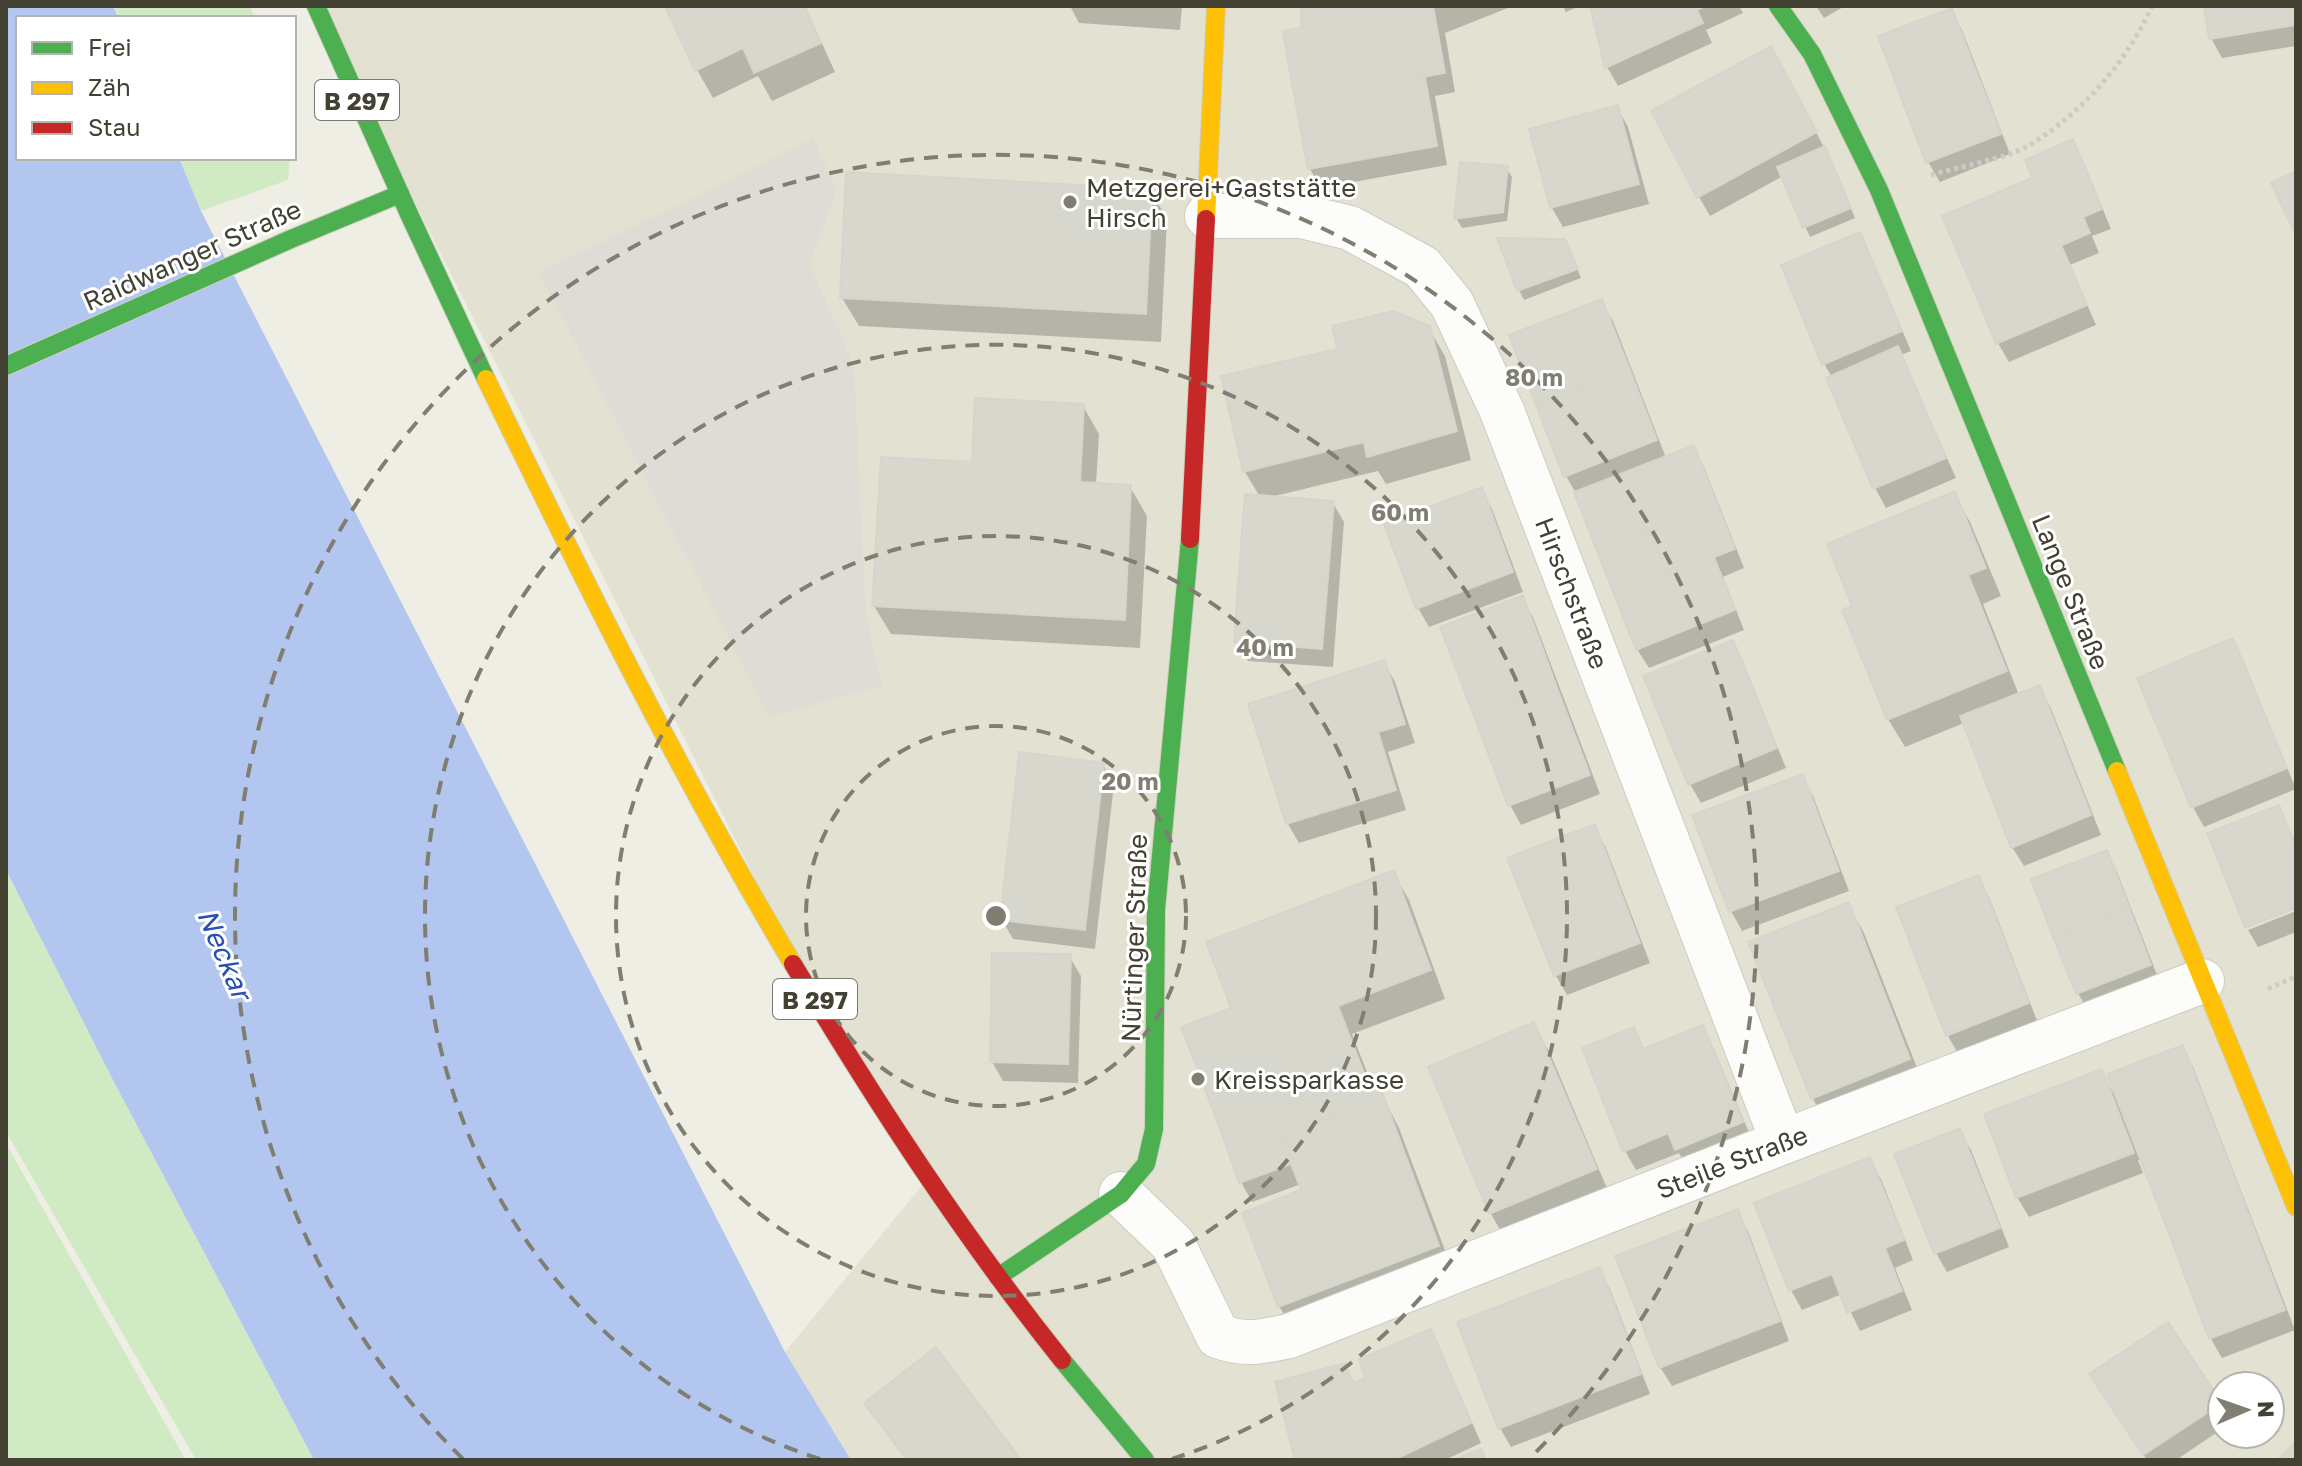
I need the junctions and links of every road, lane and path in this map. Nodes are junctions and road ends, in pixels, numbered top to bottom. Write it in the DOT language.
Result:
graph roads {
  1 [pos="316,6"];
  2 [pos="1216,6"];
  3 [pos="1778,6"];
  4 [pos="2152,6"];
  5 [pos="1879,190"];
  6 [pos="400,194"];
  7 [pos="1207,216"];
  8 [pos="6,366"];
  9 [pos="2296,976"];
  10 [pos="2202,981"];
  11 [pos="2276,986"];
  12 [pos="1783,1142"];
  13 [pos="1121,1194"];
  14 [pos="2296,1207"];
  15 [pos="998,1277"];
  16 [pos="1145,1460"];
  1 -- 6 [label="street, B 297"];
  2 -- 7 [label="street, Nürtinger Straße"];
  3 -- 5 [label="street, Lange Straße"];
  4 -- 5 [label="path"];
  5 -- 10 [label="street, Lange Straße"];
  6 -- 8 [label="street, Raidwanger Straße"];
  6 -- 15 [label="street, B 297"];
  7 -- 12 [label="street, Hirschstraße"];
  7 -- 13 [label="street, Nürtinger Straße"];
  9 -- 11 [label="path"];
  10 -- 12 [label="street, Steile Straße"];
  10 -- 14 [label="street, Lange Straße"];
  12 -- 13 [label="street, Steile Straße"];
  13 -- 15 [label="street, Nürtinger Straße"];
  15 -- 16 [label="street, B 297"];
}
